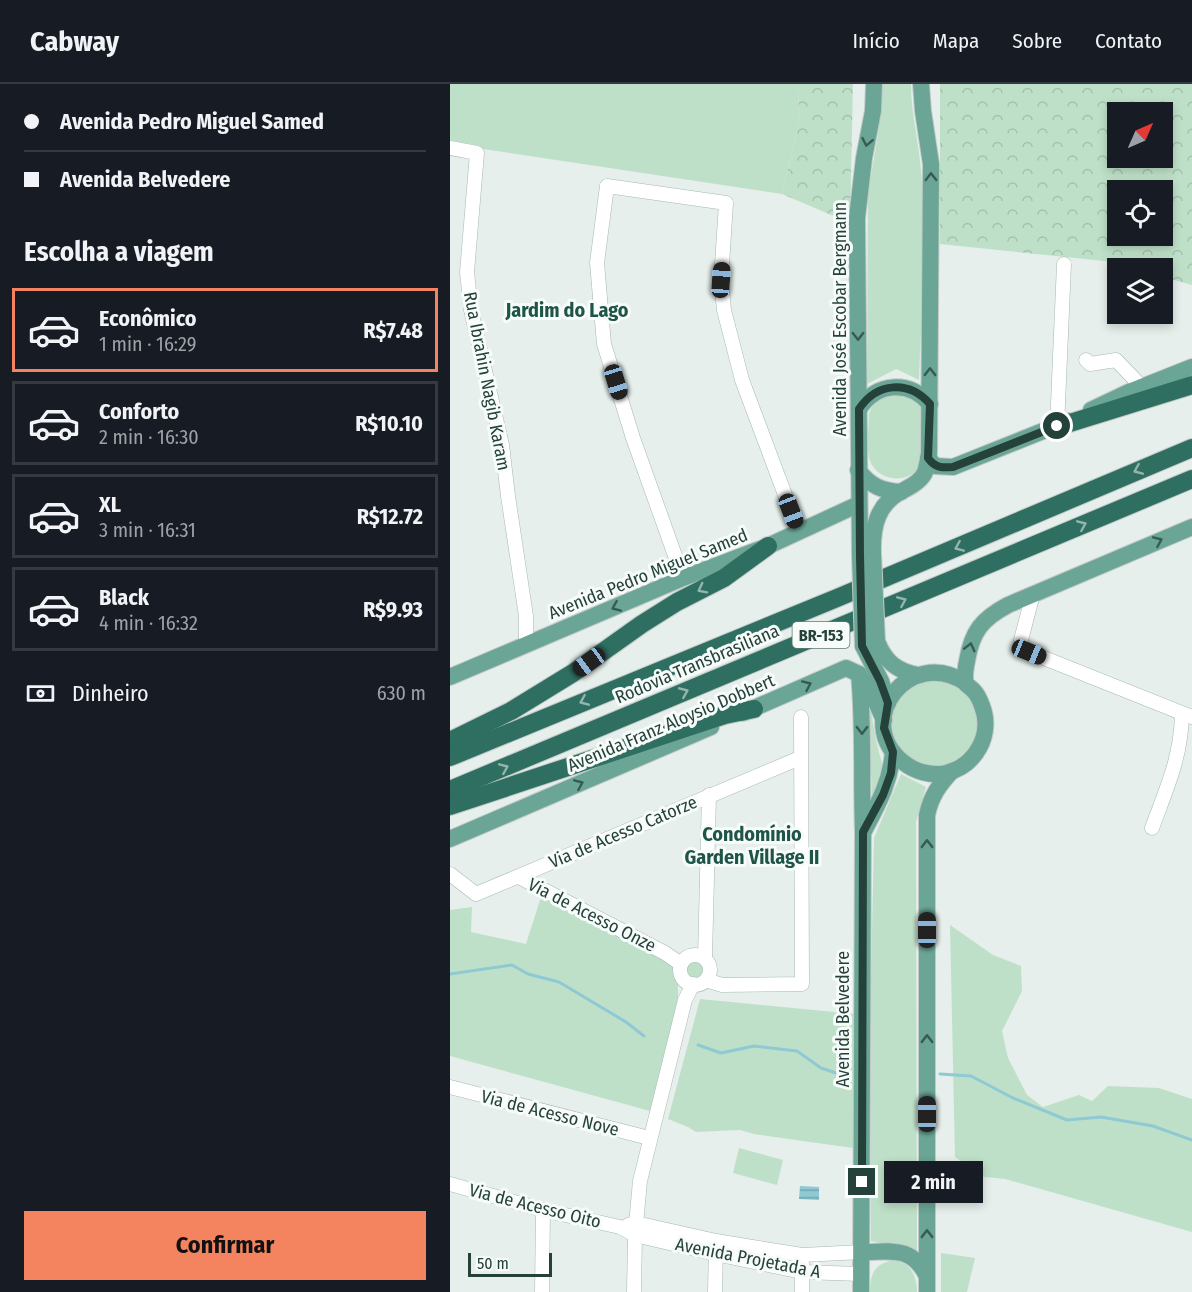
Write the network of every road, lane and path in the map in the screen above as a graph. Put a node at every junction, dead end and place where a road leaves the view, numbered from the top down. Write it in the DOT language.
graph roads {
  1 [pos="874,84"];
  2 [pos="921,84"];
  3 [pos="450,148"];
  4 [pos="1064,264"];
  5 [pos="1086,360"];
  6 [pos="1192,366"];
  7 [pos="1192,385"];
  8 [pos="1136,389"];
  9 [pos="930,404"];
  10 [pos="859,409"];
  11 [pos="1057,426"];
  12 [pos="1192,448"];
  13 [pos="928,458"];
  14 [pos="858,471"];
  15 [pos="1192,479"];
  16 [pos="901,492"];
  17 [pos="859,504"];
  18 [pos="1192,527"];
  19 [pos="799,532"];
  20 [pos="768,546"];
  21 [pos="866,555"];
  22 [pos="683,578"];
  23 [pos="1033,594"];
  24 [pos="870,643"];
  25 [pos="526,645"];
  26 [pos="859,674"];
  27 [pos="918,675"];
  28 [pos="450,677"];
  29 [pos="966,684"];
  30 [pos="754,709"];
  31 [pos="886,712"];
  32 [pos="1187,716"];
  33 [pos="801,717"];
  34 [pos="450,741"];
  35 [pos="893,752"];
  36 [pos="450,757"];
  37 [pos="800,758"];
  38 [pos="952,771"];
  39 [pos="450,790"];
  40 [pos="709,795"];
  41 [pos="450,806"];
  42 [pos="1152,828"];
  43 [pos="863,832"];
  44 [pos="450,839"];
  45 [pos="450,874"];
  46 [pos="519,877"];
  47 [pos="693,958"];
  48 [pos="698,979"];
  49 [pos="450,1087"];
  50 [pos="649,1138"];
  51 [pos="450,1184"];
  52 [pos="543,1210"];
  53 [pos="636,1229"];
  54 [pos="716,1247"];
  55 [pos="862,1252"];
  56 [pos="837,1253"];
  57 [pos="802,1255"];
  58 [pos="802,1272"];
  59 [pos="837,1273"];
  60 [pos="861,1274"];
  61 [pos="927,1284"];
  62 [pos="542,1292"];
  63 [pos="634,1292"];
  64 [pos="716,1292"];
  65 [pos="802,1292"];
  66 [pos="861,1292"];
  1 -- 10 [label="main road, Avenida José Escobar Bergmann, one-way"];
  9 -- 2 [label="main road, one-way"];
  3 -- 25 [label="street, Rua Ibrahin Nagib Karam"];
  4 -- 11 [label="street"];
  5 -- 8 [label="street"];
  6 -- 8 [label="main road"];
  7 -- 11 [label="highway"];
  8 -- 11 [label="main road"];
  9 -- 10 [label="main road"];
  9 -- 13 [label="main road"];
  10 -- 14 [label="main road, Avenida José Escobar Bergmann"];
  11 -- 13 [label="main road"];
  12 -- 36 [label="highway, Rodovia Transbrasiliana / BR-153, one-way"];
  13 -- 16 [label="main road"];
  14 -- 16 [label="main road"];
  14 -- 17 [label="main road, Avenida José Escobar Bergmann"];
  39 -- 15 [label="highway, Rodovia Transbrasiliana / BR-153, one-way"];
  16 -- 21 [label="main road"];
  17 -- 19 [label="main road, Avenida Pedro Miguel Samed"];
  17 -- 21 [label="main road, Avenida José Escobar Bergmann"];
  23 -- 18 [label="main road, one-way"];
  19 -- 20 [label="main road, Avenida Pedro Miguel Samed"];
  19 -- 22 [label="street"];
  20 -- 22 [label="main road, Avenida Pedro Miguel Samed"];
  20 -- 34 [label="highway, one-way"];
  21 -- 24 [label="main road, bridge"];
  22 -- 25 [label="main road, Avenida Pedro Miguel Samed, one-way"];
  29 -- 23 [label="main road, one-way"];
  23 -- 32 [label="street"];
  24 -- 27 [label="main road"];
  24 -- 31 [label="main road"];
  25 -- 28 [label="main road, Avenida Pedro Miguel Samed"];
  30 -- 26 [label="main road, Avenida Franz Aloysio Dobbert, one-way"];
  26 -- 31 [label="main road"];
  26 -- 43 [label="main road, one-way"];
  27 -- 29 [label="main road"];
  27 -- 31 [label="main road"];
  29 -- 38 [label="main road"];
  30 -- 41 [label="highway"];
  44 -- 30 [label="main road, Avenida Franz Aloysio Dobbert, one-way"];
  31 -- 35 [label="main road"];
  32 -- 42 [label="street"];
  33 -- 37 [label="street"];
  35 -- 38 [label="main road"];
  35 -- 43 [label="main road, Avenida Belvedere"];
  37 -- 40 [label="street, Via de Acesso Catorze"];
  37 -- 48 [label="street"];
  61 -- 38 [label="main road, one-way"];
  40 -- 46 [label="street, Via de Acesso Catorze"];
  40 -- 47 [label="street"];
  43 -- 55 [label="main road, Avenida Belvedere"];
  45 -- 46 [label="street, Via de Acesso Catorze"];
  46 -- 47 [label="street, Via de Acesso Onze"];
  47 -- 48 [label="street"];
  47 -- 48 [label="street"];
  48 -- 50 [label="street"];
  49 -- 50 [label="street, Via de Acesso Nove"];
  50 -- 53 [label="street"];
  51 -- 52 [label="street, Via de Acesso Oito"];
  52 -- 53 [label="street, Via de Acesso Oito"];
  52 -- 62 [label="street"];
  53 -- 54 [label="street, Avenida Projetada A"];
  53 -- 63 [label="street"];
  54 -- 57 [label="street, Avenida Projetada A"];
  54 -- 58 [label="street, Avenida Projetada A"];
  54 -- 64 [label="street"];
  55 -- 56 [label="street, Avenida Projetada A"];
  55 -- 60 [label="main road, Avenida Belvedere"];
  55 -- 61 [label="main road"];
  56 -- 57 [label="street, Avenida Projetada A"];
  56 -- 59 [label="street"];
  57 -- 58 [label="street"];
  58 -- 59 [label="street, Avenida Projetada A"];
  58 -- 65 [label="street"];
  59 -- 60 [label="street, Avenida Projetada A"];
  60 -- 66 [label="main road, Avenida Belvedere"];
}
